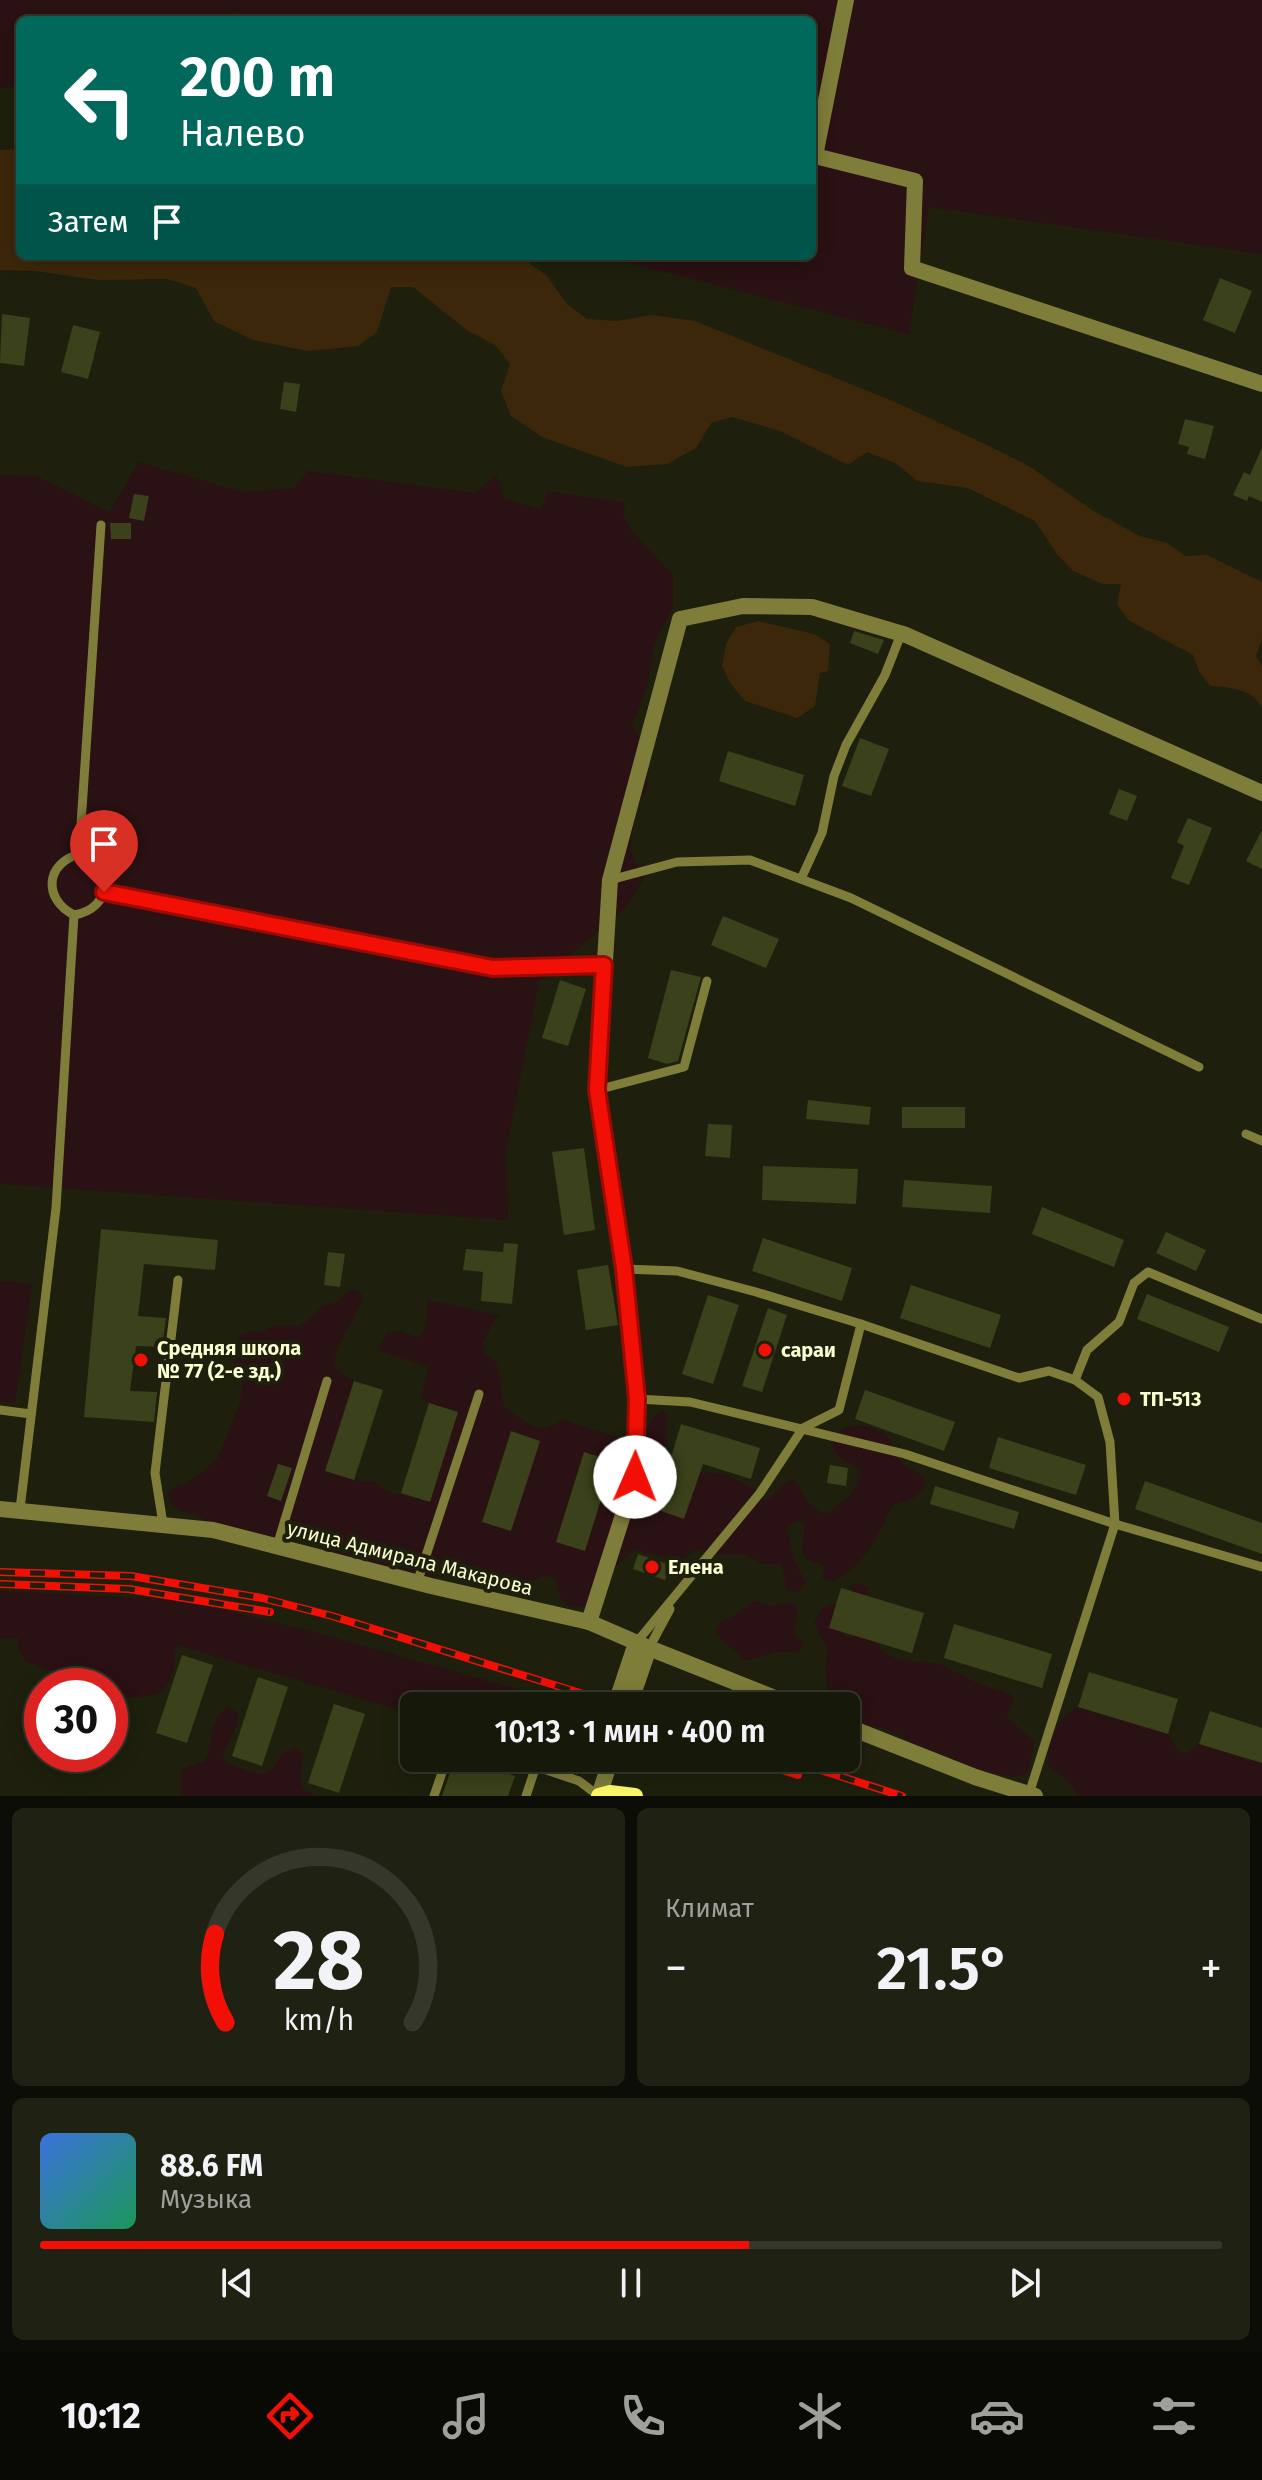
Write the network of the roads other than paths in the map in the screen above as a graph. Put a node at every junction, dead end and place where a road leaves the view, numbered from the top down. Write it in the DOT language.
graph roads {
  1 [pos="846,0"];
  2 [pos="816,132"];
  3 [pos="816,156"];
  4 [pos="1262,384"];
  5 [pos="101,525"];
  6 [pos="901,634"];
  7 [pos="1262,793"];
  8 [pos="79,854"];
  9 [pos="801,879"];
  10 [pos="610,880"];
  11 [pos="104,892"];
  12 [pos="74,915"];
  13 [pos="604,965"];
  14 [pos="707,981"];
  15 [pos="1199,1067"];
  16 [pos="597,1090"];
  17 [pos="1246,1134"];
  18 [pos="1262,1141"];
  19 [pos="624,1269"];
  20 [pos="178,1280"];
  21 [pos="1262,1319"];
  22 [pos="861,1324"];
  23 [pos="1075,1380"];
  24 [pos="327,1381"];
  25 [pos="479,1394"];
  26 [pos="637,1399"];
  27 [pos="0,1410"];
  28 [pos="31,1414"];
  29 [pos="803,1428"];
  30 [pos="0,1509"];
  31 [pos="20,1509"];
  32 [pos="163,1524"];
  33 [pos="1115,1524"];
  34 [pos="277,1546"];
  35 [pos="1262,1567"];
  36 [pos="417,1583"];
  37 [pos="589,1622"];
  38 [pos="642,1646"];
  39 [pos="621,1692"];
  40 [pos="632,1692"];
  41 [pos="759,1692"];
  42 [pos="860,1732"];
  43 [pos="442,1772"];
  44 [pos="534,1772"];
  45 [pos="553,1772"];
  46 [pos="598,1772"];
  47 [pos="607,1772"];
  48 [pos="1032,1795"];
  49 [pos="434,1796"];
  50 [pos="526,1796"];
  51 [pos="599,1796"];
  52 [pos="635,1796"];
  1 -- 2 [label="street"];
  3 -- 4 [label="street"];
  5 -- 8 [label="lane"];
  6 -- 7 [label="street"];
  6 -- 9 [label="lane"];
  6 -- 10 [label="street"];
  8 -- 11 [label="lane"];
  8 -- 12 [label="lane"];
  9 -- 10 [label="lane"];
  9 -- 15 [label="lane"];
  10 -- 13 [label="street"];
  11 -- 12 [label="lane"];
  11 -- 13 [label="lane"];
  12 -- 28 [label="lane"];
  13 -- 16 [label="street"];
  14 -- 16 [label="lane"];
  16 -- 19 [label="street"];
  17 -- 18 [label="lane"];
  19 -- 22 [label="lane"];
  19 -- 26 [label="street"];
  20 -- 32 [label="lane"];
  21 -- 23 [label="lane"];
  22 -- 23 [label="lane"];
  22 -- 29 [label="lane"];
  23 -- 33 [label="lane"];
  24 -- 34 [label="lane"];
  25 -- 36 [label="lane"];
  26 -- 29 [label="lane"];
  26 -- 37 [label="street"];
  27 -- 28 [label="lane"];
  28 -- 31 [label="lane"];
  29 -- 33 [label="lane"];
  29 -- 38 [label="lane"];
  30 -- 31 [label="street, улица Адмирала Макарова"];
  31 -- 32 [label="street, улица Адмирала Макарова"];
  32 -- 34 [label="street, улица Адмирала Макарова"];
  33 -- 35 [label="lane"];
  33 -- 48 [label="lane"];
  34 -- 36 [label="street, улица Адмирала Макарова"];
  36 -- 37 [label="street, улица Адмирала Макарова"];
  37 -- 38 [label="street, улица Адмирала Макарова"];
  38 -- 39 [label="street"];
  38 -- 40 [label="street"];
  38 -- 41 [label="street, улица Адмирала Макарова"];
  42 -- 48 [label="street"];
  43 -- 49 [label="lane"];
  44 -- 50 [label="lane"];
  45 -- 51 [label="lane"];
  46 -- 51 [label="street"];
  47 -- 51 [label="street"];
  51 -- 52 [label="main road"];
}
